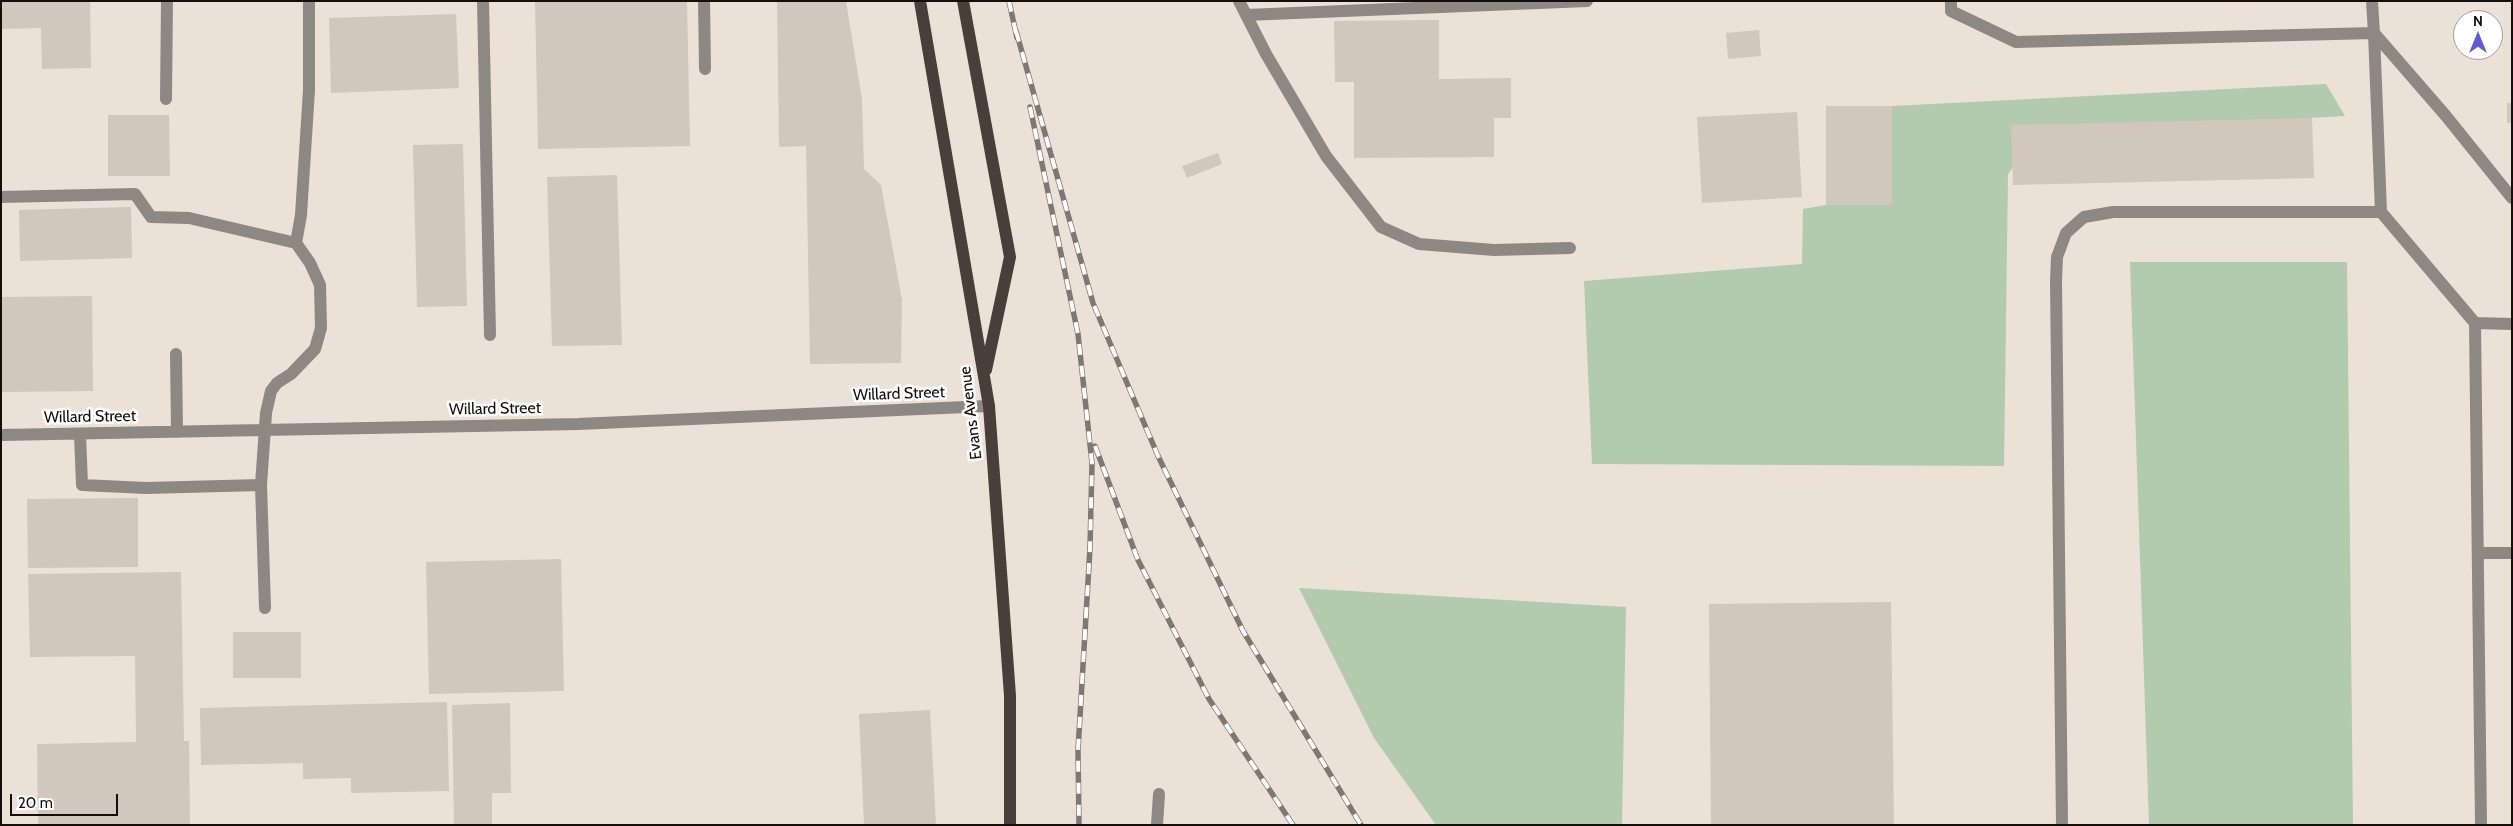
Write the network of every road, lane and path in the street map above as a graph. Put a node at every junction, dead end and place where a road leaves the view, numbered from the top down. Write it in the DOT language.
graph roads {
  1 [pos="167,1"];
  2 [pos="309,1"];
  3 [pos="483,1"];
  4 [pos="704,1"];
  5 [pos="920,1"];
  6 [pos="964,1"];
  7 [pos="1239,1"];
  8 [pos="1586,1"];
  9 [pos="1950,1"];
  10 [pos="2372,1"];
  11 [pos="1246,15"];
  12 [pos="2374,33"];
  13 [pos="705,69"];
  14 [pos="166,99"];
  15 [pos="1,196"];
  16 [pos="2512,198"];
  17 [pos="2381,212"];
  18 [pos="296,243"];
  19 [pos="1570,248"];
  20 [pos="2475,323"];
  21 [pos="2512,324"];
  22 [pos="490,335"];
  23 [pos="176,354"];
  24 [pos="984,378"];
  25 [pos="989,406"];
  26 [pos="264,431"];
  27 [pos="177,432"];
  28 [pos="80,434"];
  29 [pos="1,435"];
  30 [pos="261,485"];
  31 [pos="2478,553"];
  32 [pos="2512,553"];
  33 [pos="265,608"];
  34 [pos="1159,794"];
  35 [pos="1010,825"];
  36 [pos="1157,825"];
  37 [pos="2062,825"];
  38 [pos="2481,825"];
  1 -- 14 [label="street"];
  2 -- 18 [label="street"];
  3 -- 22 [label="street"];
  4 -- 13 [label="street"];
  5 -- 24 [label="main road, Evans Avenue"];
  6 -- 24 [label="main road"];
  7 -- 11 [label="street"];
  8 -- 11 [label="street"];
  9 -- 12 [label="street"];
  10 -- 12 [label="street"];
  11 -- 19 [label="street"];
  12 -- 16 [label="street"];
  12 -- 17 [label="street"];
  15 -- 18 [label="street"];
  17 -- 20 [label="street"];
  17 -- 37 [label="street"];
  18 -- 26 [label="street"];
  20 -- 21 [label="street"];
  20 -- 31 [label="street"];
  23 -- 27 [label="street"];
  24 -- 25 [label="main road, Evans Avenue"];
  25 -- 26 [label="street, Willard Street"];
  25 -- 35 [label="main road, Evans Avenue"];
  26 -- 27 [label="street, Willard Street"];
  26 -- 30 [label="street"];
  27 -- 28 [label="street, Willard Street"];
  28 -- 29 [label="street, Willard Street"];
  28 -- 30 [label="street"];
  30 -- 33 [label="street"];
  31 -- 32 [label="street"];
  31 -- 38 [label="street"];
  34 -- 36 [label="street"];
}
